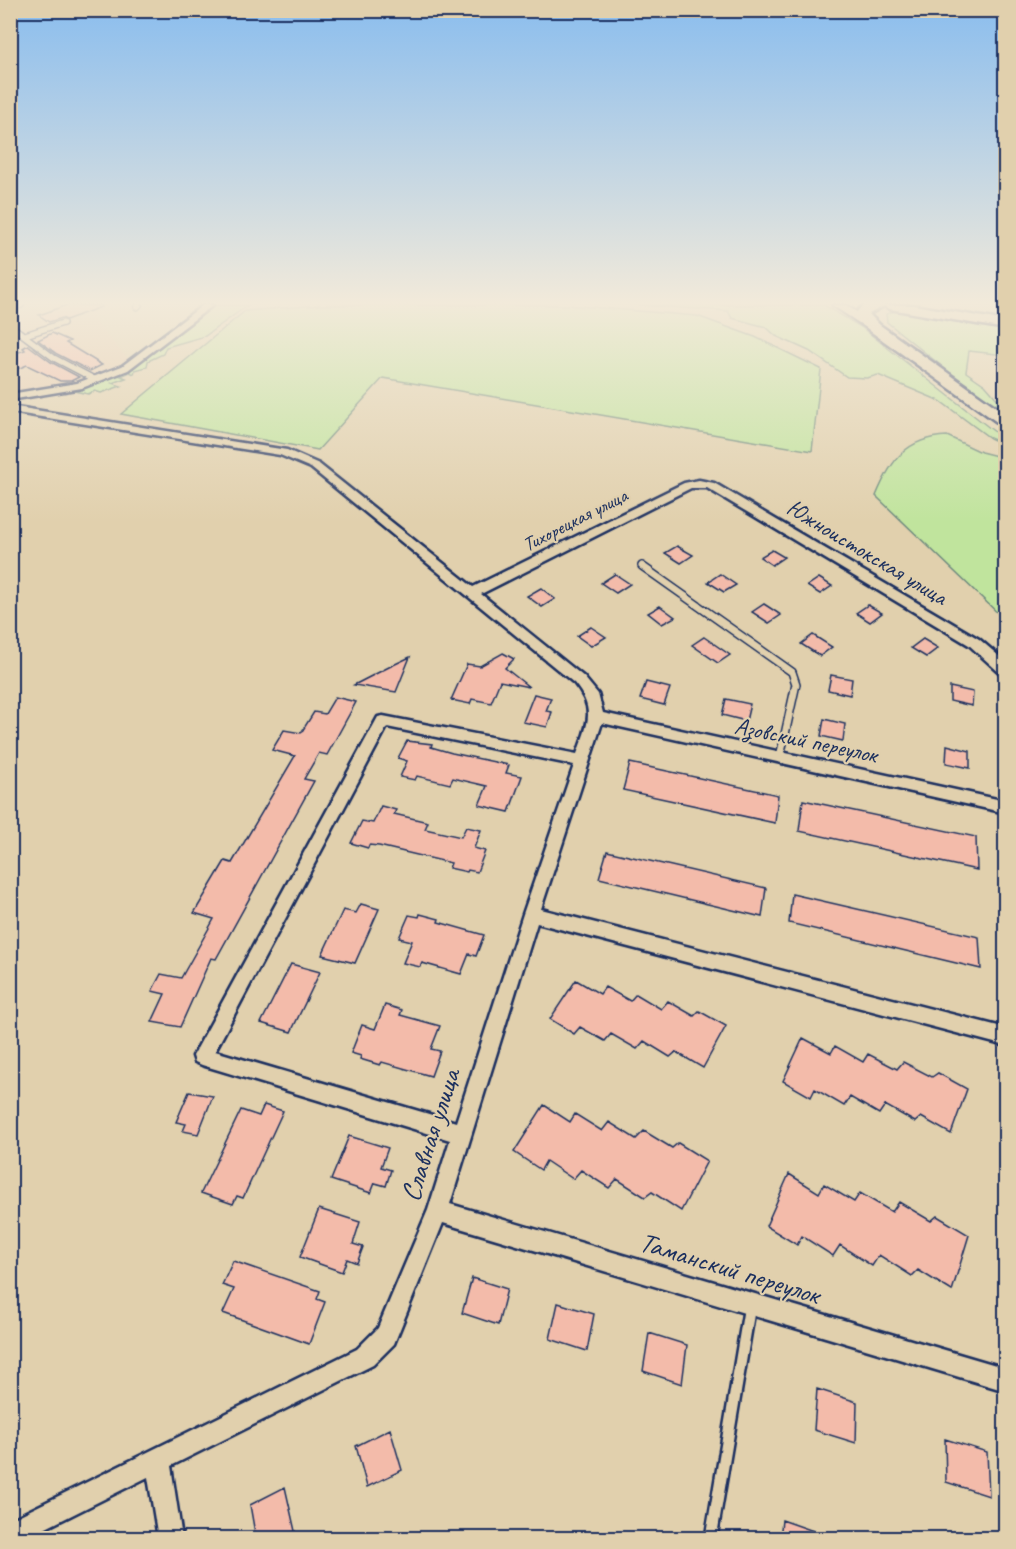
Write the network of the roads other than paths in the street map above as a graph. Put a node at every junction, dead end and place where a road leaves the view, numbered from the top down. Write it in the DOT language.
graph roads {
  1 [pos="91,377"];
  2 [pos="103,377"];
  3 [pos="943,377"];
  4 [pos="96,380"];
  5 [pos="10,397"];
  6 [pos="10,409"];
  7 [pos="1005,422"];
  8 [pos="699,483"];
  9 [pos="642,566"];
  10 [pos="470,594"];
  11 [pos="1005,671"];
  12 [pos="597,717"];
  13 [pos="780,757"];
  14 [pos="583,760"];
  15 [pos="1005,807"];
  16 [pos="531,914"];
  17 [pos="1005,1037"];
  18 [pos="462,1134"];
  19 [pos="438,1211"];
  20 [pos="750,1303"];
  21 [pos="1005,1380"];
  22 [pos="158,1460"];
  23 [pos="10,1533"];
  24 [pos="170,1539"];
  25 [pos="711,1539"];
  1 -- 4 [label="lane"];
  2 -- 4 [label="street"];
  3 -- 7 [label="main road"];
  4 -- 5 [label="street"];
  6 -- 10 [label="street"];
  8 -- 10 [label="street, Тихорецкая улица"];
  8 -- 11 [label="street, Южноистокская улица"];
  9 -- 13 [label="lane"];
  10 -- 12 [label="street"];
  12 -- 13 [label="street, Азовский переулок"];
  12 -- 14 [label="street, Славная улица"];
  13 -- 15 [label="street, Азовский переулок"];
  14 -- 16 [label="street, Славная улица"];
  14 -- 18 [label="street"];
  16 -- 17 [label="street"];
  16 -- 18 [label="street, Славная улица"];
  18 -- 19 [label="street, Славная улица"];
  19 -- 20 [label="street, Таманский переулок"];
  19 -- 22 [label="street, Славная улица"];
  20 -- 21 [label="street, Таманский переулок"];
  20 -- 25 [label="lane"];
  22 -- 23 [label="street, Славная улица"];
  22 -- 24 [label="street"];
}
